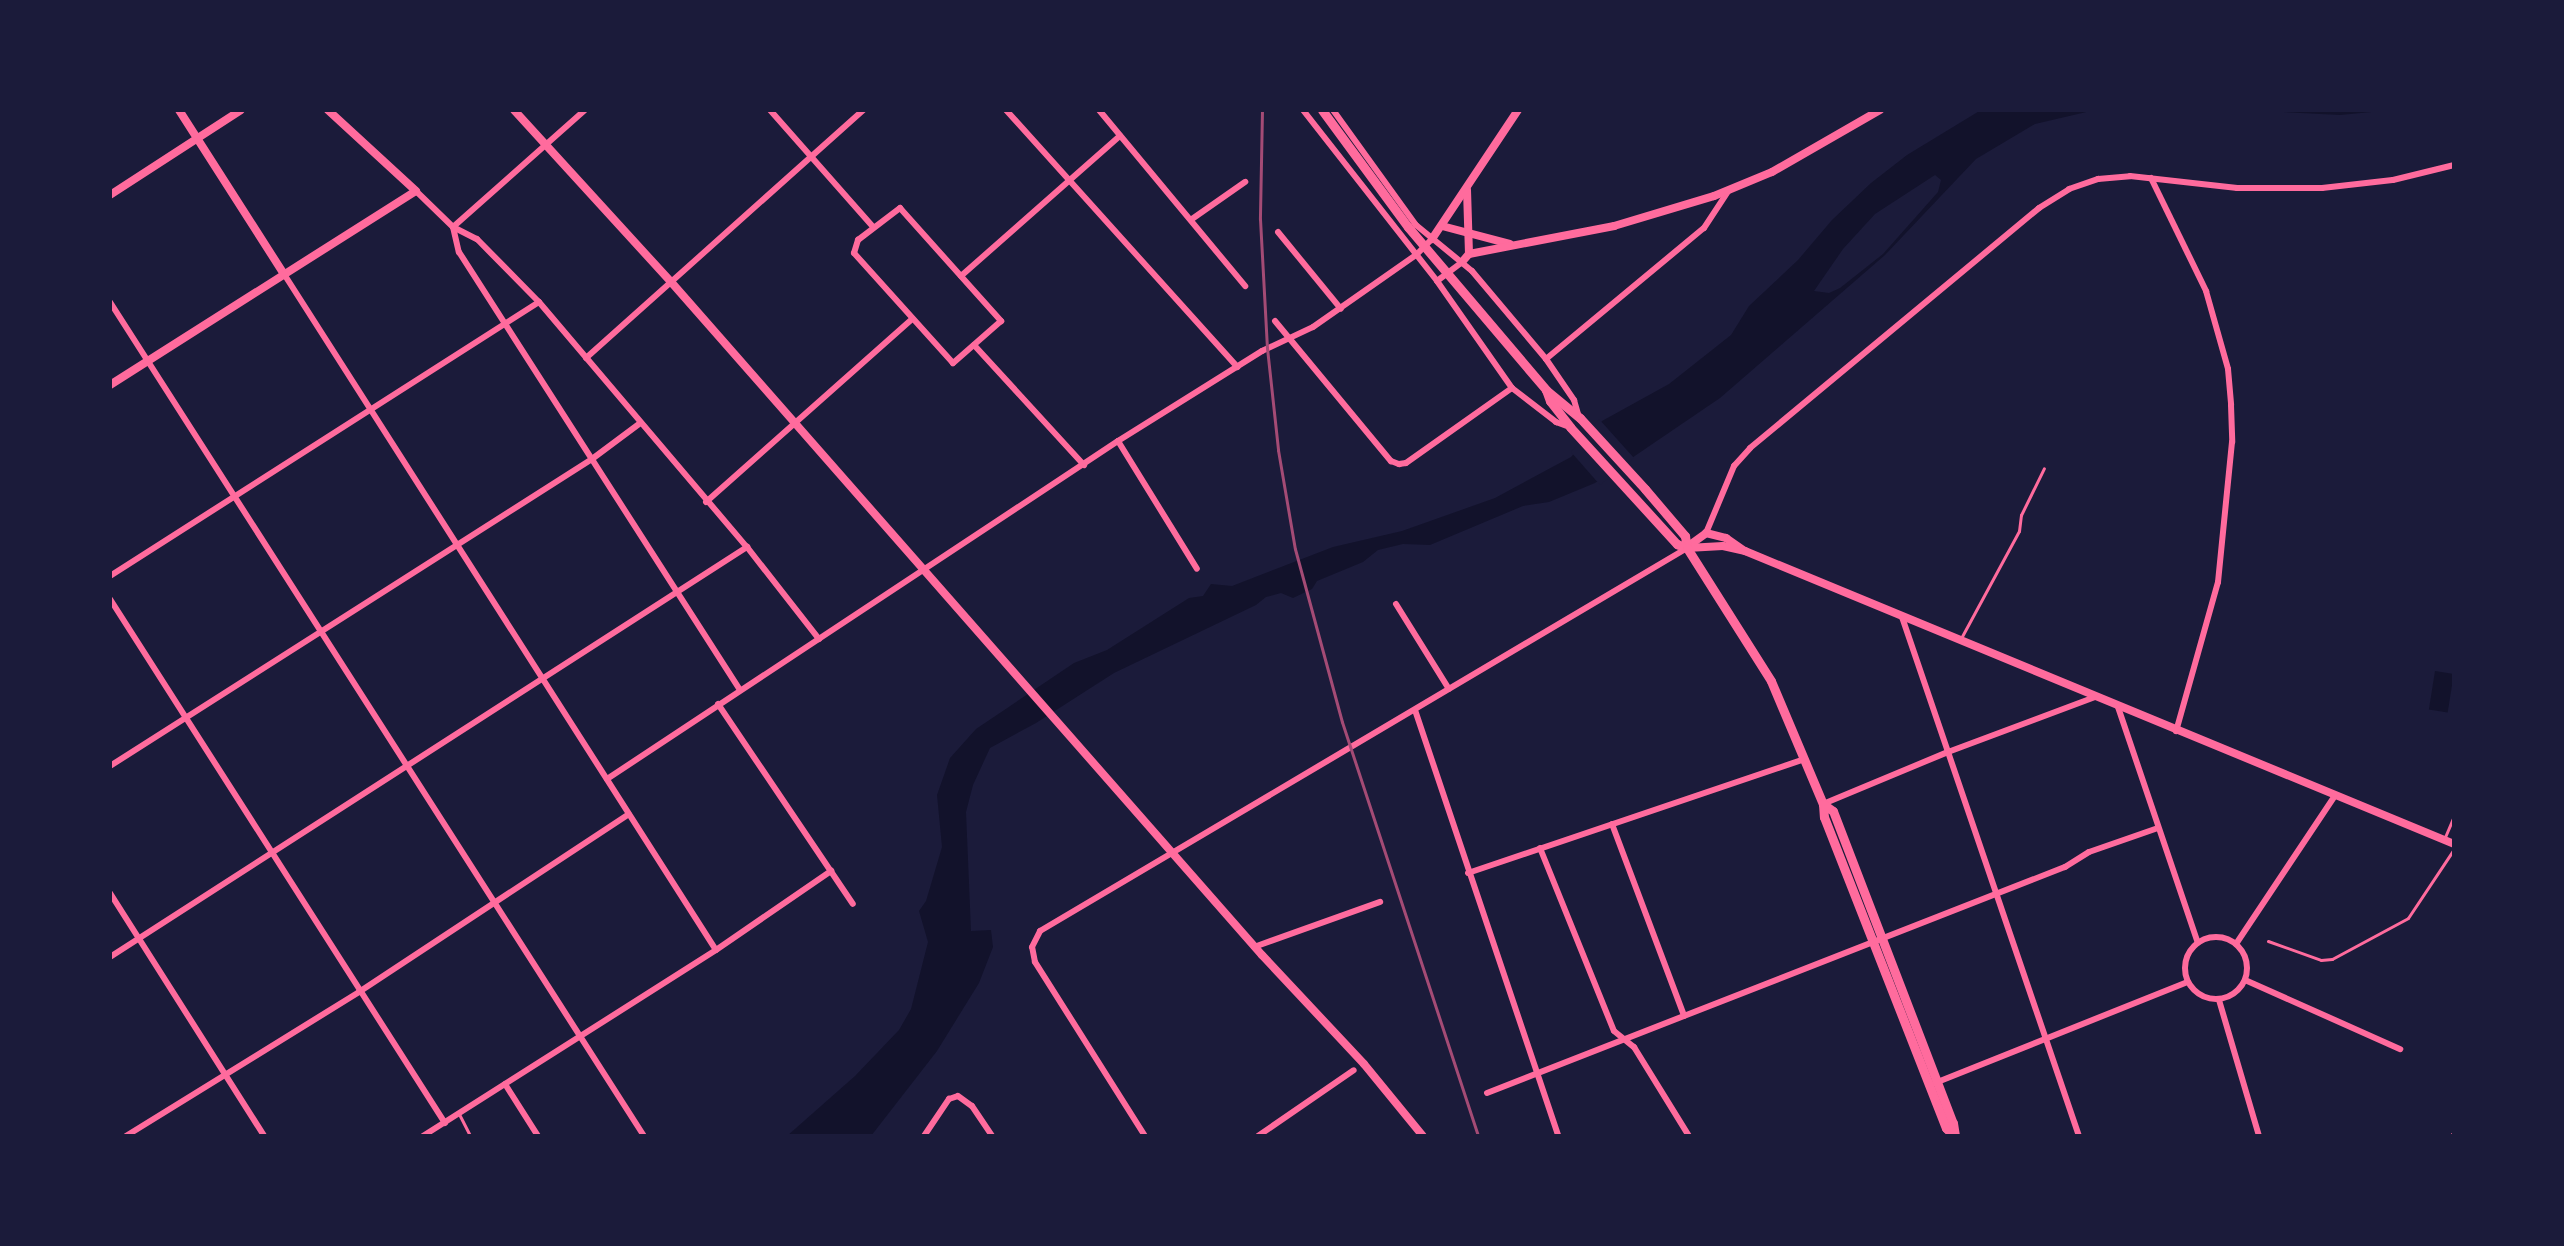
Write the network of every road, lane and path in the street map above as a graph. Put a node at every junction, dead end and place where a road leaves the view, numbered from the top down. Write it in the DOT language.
graph roads {
  1 [pos="179,110"];
  2 [pos="241,110"];
  3 [pos="328,110"];
  4 [pos="514,110"];
  5 [pos="585,110"];
  6 [pos="770,110"];
  7 [pos="863,110"];
  8 [pos="1006,110"];
  9 [pos="1099,110"];
  10 [pos="1303,110"];
  11 [pos="1322,110"];
  12 [pos="1333,110"];
  13 [pos="1518,110"];
  14 [pos="1880,110"];
  15 [pos="1120,136"];
  16 [pos="197,140"];
  17 [pos="544,145"];
  18 [pos="810,157"];
  19 [pos="2454,165"];
  20 [pos="2151,178"];
  21 [pos="1068,182"];
  22 [pos="1245,182"];
  23 [pos="1467,189"];
  24 [pos="1729,190"];
  25 [pos="416,191"];
  26 [pos="110,195"];
  27 [pos="1192,219"];
  28 [pos="1442,226"];
  29 [pos="453,227"];
  30 [pos="873,227"];
  31 [pos="1278,232"];
  32 [pos="1468,233"];
  33 [pos="1432,239"];
  34 [pos="1515,245"];
  35 [pos="1416,255"];
  36 [pos="1466,258"];
  37 [pos="284,274"];
  38 [pos="961,276"];
  39 [pos="1437,281"];
  40 [pos="672,283"];
  41 [pos="1245,286"];
  42 [pos="110,302"];
  43 [pos="539,302"];
  44 [pos="1341,309"];
  45 [pos="912,319"];
  46 [pos="1275,321"];
  47 [pos="505,324"];
  48 [pos="1291,340"];
  49 [pos="974,345"];
  50 [pos="586,358"];
  51 [pos="1546,359"];
  52 [pos="148,361"];
  53 [pos="1237,367"];
  54 [pos="110,385"];
  55 [pos="1512,388"];
  56 [pos="1546,390"];
  57 [pos="369,409"];
  58 [pos="1580,418"];
  59 [pos="795,423"];
  60 [pos="639,424"];
  61 [pos="1570,427"];
  62 [pos="1118,441"];
  63 [pos="592,459"];
  64 [pos="1084,465"];
  65 [pos="2044,468"];
  66 [pos="235,497"];
  67 [pos="706,502"];
  68 [pos="1706,533"];
  69 [pos="455,545"];
  70 [pos="747,547"];
  71 [pos="1687,548"];
  72 [pos="1745,551"];
  73 [pos="925,569"];
  74 [pos="1197,569"];
  75 [pos="110,576"];
  76 [pos="677,592"];
  77 [pos="110,599"];
  78 [pos="1396,604"];
  79 [pos="1902,617"];
  80 [pos="319,630"];
  81 [pos="819,639"];
  82 [pos="1959,641"];
  83 [pos="543,680"];
  84 [pos="1449,689"];
  85 [pos="740,690"];
  86 [pos="2095,697"];
  87 [pos="718,704"];
  88 [pos="2118,707"];
  89 [pos="1415,710"];
  90 [pos="185,717"];
  91 [pos="2176,731"];
  92 [pos="1948,752"];
  93 [pos="1805,759"];
  94 [pos="110,766"];
  95 [pos="407,766"];
  96 [pos="607,779"];
  97 [pos="2334,797"];
  98 [pos="1823,804"];
  99 [pos="629,814"];
  100 [pos="2454,816"];
  101 [pos="1612,824"];
  102 [pos="2158,828"];
  103 [pos="2444,840"];
  104 [pos="2454,847"];
  105 [pos="1540,848"];
  106 [pos="1173,853"];
  107 [pos="272,854"];
  108 [pos="831,871"];
  109 [pos="1468,873"];
  110 [pos="110,893"];
  111 [pos="1997,894"];
  112 [pos="496,902"];
  113 [pos="1380,902"];
  114 [pos="853,904"];
  115 [pos="139,939"];
  116 [pos="1878,939"];
  117 [pos="2268,941"];
  118 [pos="2198,943"];
  119 [pos="2236,944"];
  120 [pos="1254,947"];
  121 [pos="716,950"];
  122 [pos="110,957"];
  123 [pos="2245,980"];
  124 [pos="2188,982"];
  125 [pos="359,992"];
  126 [pos="2219,1000"];
  127 [pos="1684,1016"];
  128 [pos="581,1035"];
  129 [pos="2046,1038"];
  130 [pos="1625,1039"];
  131 [pos="2400,1049"];
  132 [pos="1354,1070"];
  133 [pos="226,1075"];
  134 [pos="1535,1075"];
  135 [pos="1933,1083"];
  136 [pos="505,1084"];
  137 [pos="1487,1093"];
  138 [pos="459,1114"];
  139 [pos="445,1123"];
  140 [pos="126,1136"];
  141 [pos="264,1136"];
  142 [pos="423,1136"];
  143 [pos="470,1136"];
  144 [pos="538,1136"];
  145 [pos="644,1136"];
  146 [pos="924,1136"];
  147 [pos="992,1136"];
  148 [pos="1145,1136"];
  149 [pos="1258,1136"];
  150 [pos="1423,1136"];
  151 [pos="1558,1136"];
  152 [pos="1689,1136"];
  153 [pos="1954,1136"];
  154 [pos="2079,1136"];
  155 [pos="2259,1136"];
  1 -- 16 [label="street"];
  2 -- 16 [label="street"];
  3 -- 25 [label="street"];
  4 -- 17 [label="street"];
  5 -- 17 [label="street"];
  6 -- 18 [label="street"];
  7 -- 18 [label="street"];
  8 -- 21 [label="street"];
  9 -- 15 [label="street"];
  10 -- 35 [label="street"];
  11 -- 56 [label="main road"];
  12 -- 33 [label="street"];
  13 -- 23 [label="street"];
  14 -- 24 [label="street"];
  15 -- 21 [label="street"];
  15 -- 27 [label="street"];
  16 -- 26 [label="street"];
  16 -- 37 [label="street"];
  17 -- 29 [label="street"];
  17 -- 40 [label="street"];
  18 -- 30 [label="street"];
  18 -- 40 [label="street"];
  19 -- 20 [label="street"];
  20 -- 68 [label="street"];
  20 -- 91 [label="street"];
  21 -- 38 [label="street"];
  21 -- 53 [label="street"];
  22 -- 27 [label="street"];
  23 -- 28 [label="street"];
  23 -- 32 [label="street"];
  24 -- 34 [label="street"];
  24 -- 51 [label="street"];
  25 -- 29 [label="street"];
  25 -- 37 [label="street"];
  27 -- 41 [label="street"];
  28 -- 32 [label="street"];
  28 -- 33 [label="street"];
  29 -- 43 [label="street"];
  29 -- 47 [label="street"];
  30 -- 38 [label="street"];
  30 -- 45 [label="street"];
  31 -- 44 [label="street"];
  32 -- 34 [label="street"];
  32 -- 36 [label="street"];
  33 -- 35 [label="street"];
  33 -- 36 [label="street"];
  34 -- 36 [label="street"];
  35 -- 39 [label="street"];
  35 -- 44 [label="street"];
  36 -- 39 [label="street"];
  36 -- 51 [label="street"];
  37 -- 52 [label="street"];
  37 -- 57 [label="street"];
  38 -- 49 [label="street"];
  39 -- 55 [label="street"];
  40 -- 50 [label="street"];
  40 -- 59 [label="street"];
  42 -- 52 [label="street"];
  43 -- 47 [label="street"];
  43 -- 50 [label="street"];
  44 -- 48 [label="street"];
  45 -- 49 [label="street"];
  45 -- 59 [label="street"];
  46 -- 48 [label="street"];
  47 -- 57 [label="street"];
  47 -- 63 [label="street"];
  48 -- 53 [label="street"];
  48 -- 55 [label="street"];
  49 -- 64 [label="street"];
  50 -- 60 [label="street"];
  51 -- 58 [label="street"];
  52 -- 54 [label="street"];
  52 -- 66 [label="street"];
  53 -- 62 [label="street"];
  55 -- 61 [label="street"];
  56 -- 58 [label="main road"];
  56 -- 61 [label="main road"];
  57 -- 66 [label="street"];
  57 -- 69 [label="street"];
  58 -- 71 [label="main road"];
  59 -- 67 [label="street"];
  59 -- 73 [label="street"];
  60 -- 63 [label="street"];
  60 -- 67 [label="street"];
  61 -- 71 [label="main road"];
  62 -- 64 [label="street"];
  62 -- 74 [label="street"];
  63 -- 69 [label="street"];
  63 -- 76 [label="street"];
  64 -- 73 [label="street"];
  65 -- 82 [label="lane"];
  66 -- 75 [label="street"];
  66 -- 80 [label="street"];
  67 -- 70 [label="street"];
  68 -- 71 [label="street"];
  68 -- 72 [label="street"];
  69 -- 80 [label="street"];
  69 -- 83 [label="street"];
  70 -- 76 [label="street"];
  70 -- 81 [label="street"];
  71 -- 72 [label="street"];
  71 -- 84 [label="street"];
  71 -- 93 [label="main road"];
  72 -- 79 [label="street"];
  73 -- 81 [label="street"];
  73 -- 106 [label="street"];
  76 -- 83 [label="street"];
  76 -- 85 [label="street"];
  77 -- 90 [label="street"];
  78 -- 84 [label="street"];
  79 -- 82 [label="street"];
  79 -- 92 [label="street"];
  80 -- 90 [label="street"];
  80 -- 95 [label="street"];
  81 -- 85 [label="street"];
  82 -- 86 [label="street"];
  83 -- 95 [label="street"];
  83 -- 96 [label="street"];
  84 -- 89 [label="street"];
  85 -- 87 [label="street"];
  86 -- 88 [label="street"];
  86 -- 92 [label="street"];
  87 -- 96 [label="street"];
  87 -- 108 [label="street"];
  88 -- 91 [label="street"];
  88 -- 102 [label="street"];
  89 -- 106 [label="street"];
  89 -- 109 [label="street"];
  90 -- 94 [label="street"];
  90 -- 107 [label="street"];
  91 -- 97 [label="street"];
  92 -- 98 [label="street"];
  92 -- 111 [label="street"];
  93 -- 98 [label="main road"];
  93 -- 101 [label="street"];
  95 -- 107 [label="street"];
  95 -- 112 [label="street"];
  96 -- 99 [label="street"];
  97 -- 103 [label="street"];
  97 -- 119 [label="street"];
  98 -- 116 [label="main road"];
  99 -- 112 [label="street"];
  99 -- 121 [label="street"];
  100 -- 103 [label="lane"];
  101 -- 105 [label="street"];
  101 -- 127 [label="street"];
  102 -- 111 [label="street"];
  102 -- 118 [label="street"];
  103 -- 104 [label="street"];
  104 -- 117 [label="lane"];
  105 -- 109 [label="street"];
  105 -- 130 [label="street"];
  106 -- 120 [label="street"];
  106 -- 148 [label="street"];
  107 -- 115 [label="street"];
  107 -- 125 [label="street"];
  108 -- 114 [label="street"];
  108 -- 121 [label="street"];
  109 -- 134 [label="street"];
  110 -- 115 [label="street"];
  111 -- 116 [label="street"];
  111 -- 129 [label="street"];
  112 -- 125 [label="street"];
  112 -- 128 [label="street"];
  113 -- 120 [label="street"];
  115 -- 122 [label="street"];
  115 -- 133 [label="street"];
  116 -- 127 [label="street"];
  116 -- 135 [label="main road"];
  118 -- 119 [label="street"];
  118 -- 124 [label="street"];
  119 -- 123 [label="street"];
  120 -- 150 [label="street"];
  121 -- 128 [label="street"];
  123 -- 126 [label="street"];
  123 -- 131 [label="street"];
  124 -- 126 [label="street"];
  124 -- 129 [label="street"];
  125 -- 133 [label="street"];
  125 -- 139 [label="street"];
  126 -- 155 [label="street"];
  127 -- 130 [label="street"];
  128 -- 136 [label="street"];
  128 -- 145 [label="street"];
  129 -- 135 [label="street"];
  129 -- 154 [label="street"];
  130 -- 134 [label="street"];
  130 -- 152 [label="street"];
  132 -- 149 [label="street"];
  133 -- 140 [label="street"];
  133 -- 141 [label="street"];
  134 -- 137 [label="street"];
  134 -- 151 [label="street"];
  135 -- 153 [label="main road"];
  136 -- 138 [label="street"];
  136 -- 144 [label="street"];
  138 -- 139 [label="street"];
  138 -- 143 [label="lane"];
  139 -- 142 [label="street"];
  146 -- 147 [label="street"];
}
